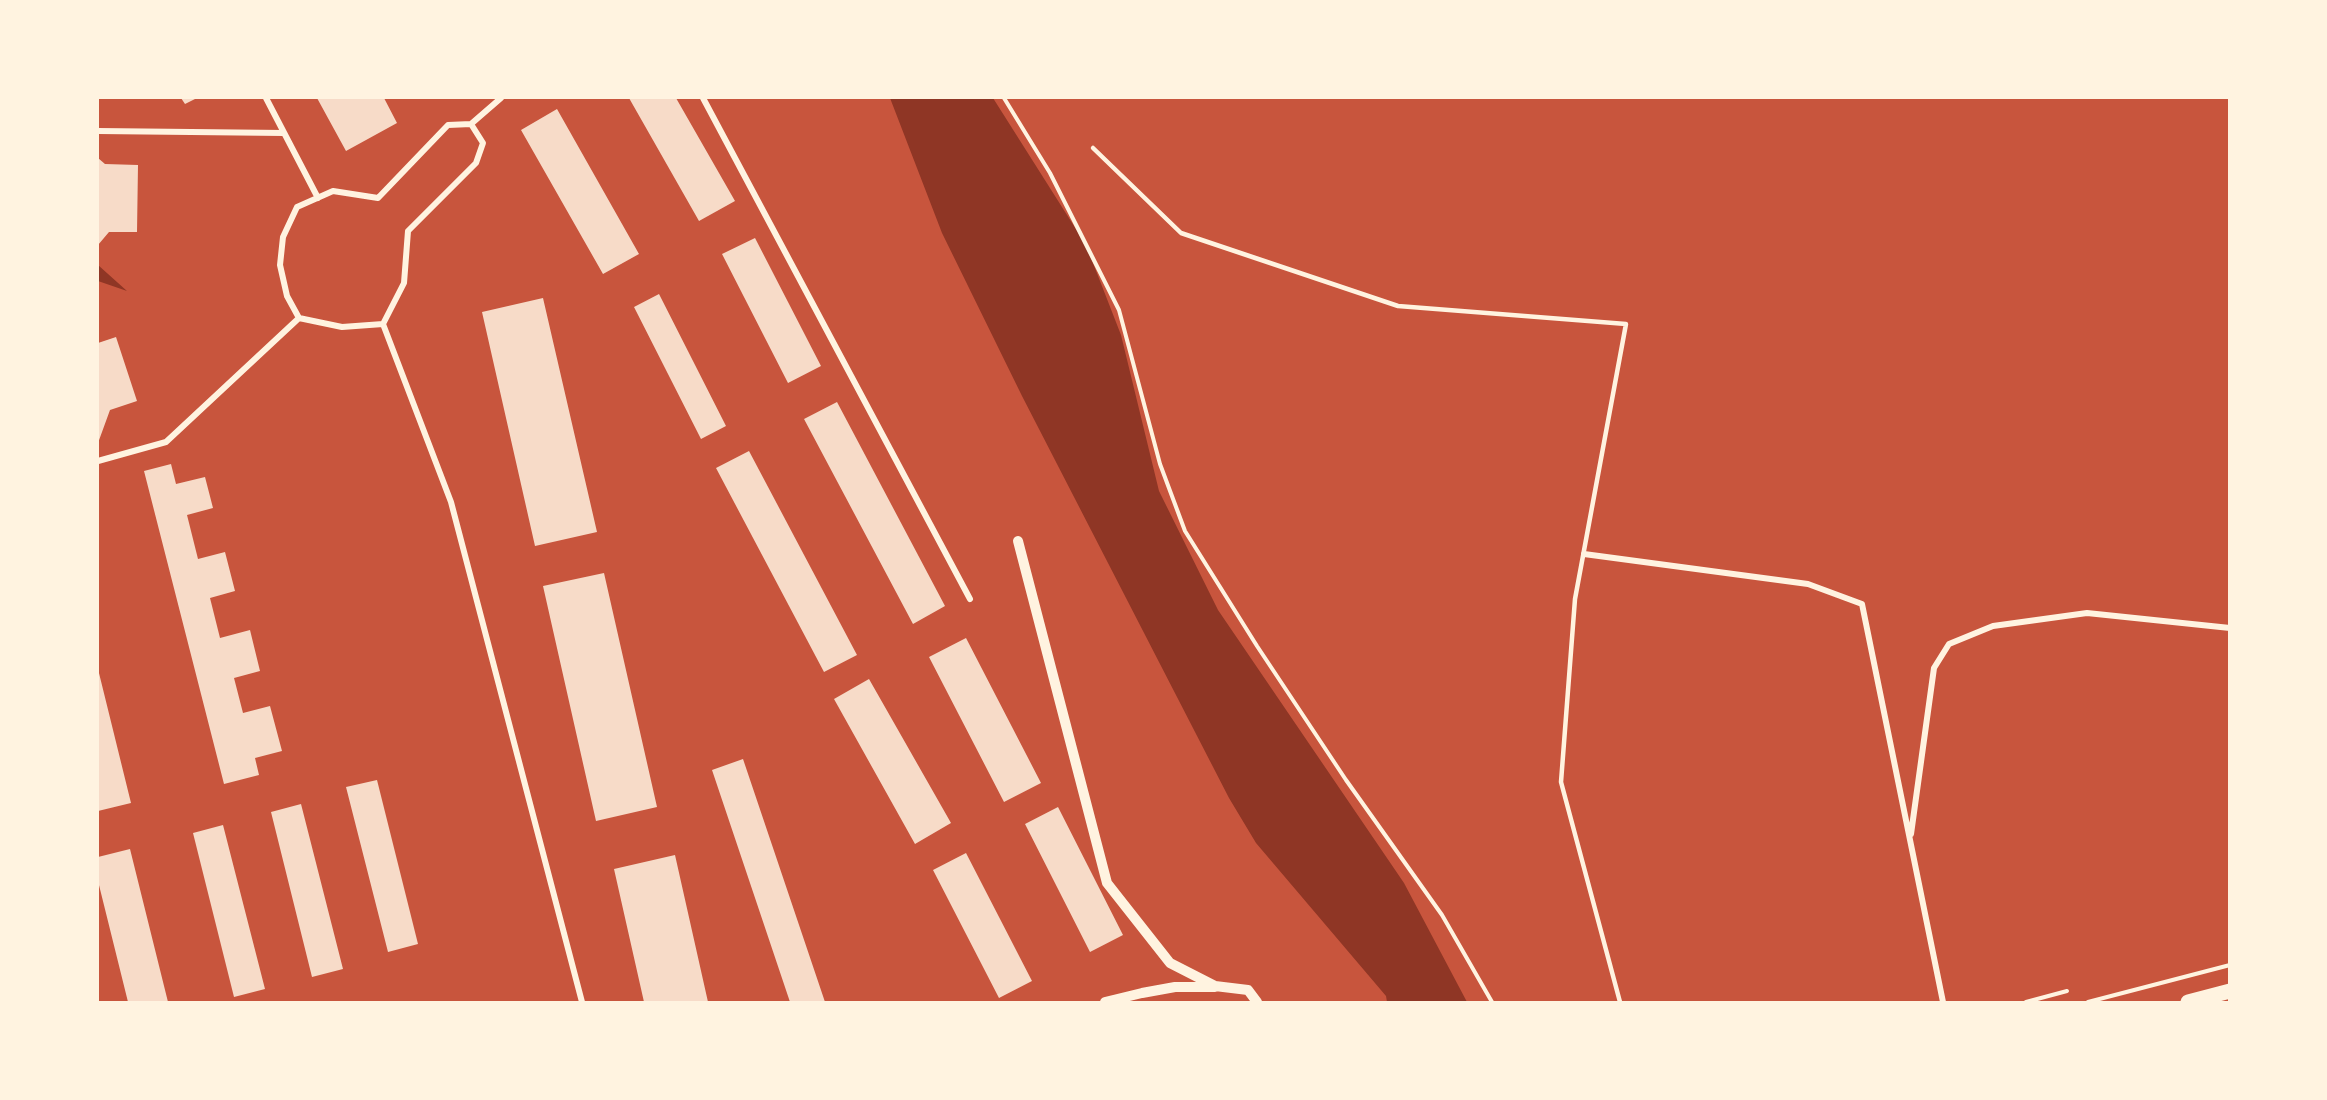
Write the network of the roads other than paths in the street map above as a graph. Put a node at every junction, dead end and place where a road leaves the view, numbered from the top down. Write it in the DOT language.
graph roads {
  1 [pos="266,98"];
  2 [pos="501,98"];
  3 [pos="703,98"];
  4 [pos="471,124"];
  5 [pos="98,131"];
  6 [pos="284,133"];
  7 [pos="1092,148"];
  8 [pos="318,198"];
  9 [pos="300,318"];
  10 [pos="382,324"];
  11 [pos="98,461"];
  12 [pos="1018,541"];
  13 [pos="1584,554"];
  14 [pos="970,599"];
  15 [pos="2229,628"];
  16 [pos="1910,841"];
  17 [pos="1224,987"];
  18 [pos="2229,991"];
  19 [pos="582,1002"];
  20 [pos="1105,1002"];
  21 [pos="1257,1002"];
  22 [pos="1620,1002"];
  23 [pos="1943,1002"];
  24 [pos="2188,1002"];
  1 -- 6 [label="street"];
  2 -- 4 [label="street"];
  3 -- 14 [label="street"];
  4 -- 8 [label="street"];
  4 -- 10 [label="street"];
  5 -- 6 [label="street"];
  6 -- 8 [label="street"];
  7 -- 13 [label="lane"];
  8 -- 9 [label="street"];
  9 -- 10 [label="street"];
  9 -- 11 [label="street"];
  10 -- 19 [label="street"];
  12 -- 17 [label="street"];
  13 -- 16 [label="street"];
  13 -- 22 [label="lane"];
  15 -- 16 [label="street"];
  16 -- 23 [label="street"];
  17 -- 20 [label="street"];
  17 -- 21 [label="street"];
  18 -- 24 [label="main road"];
}
